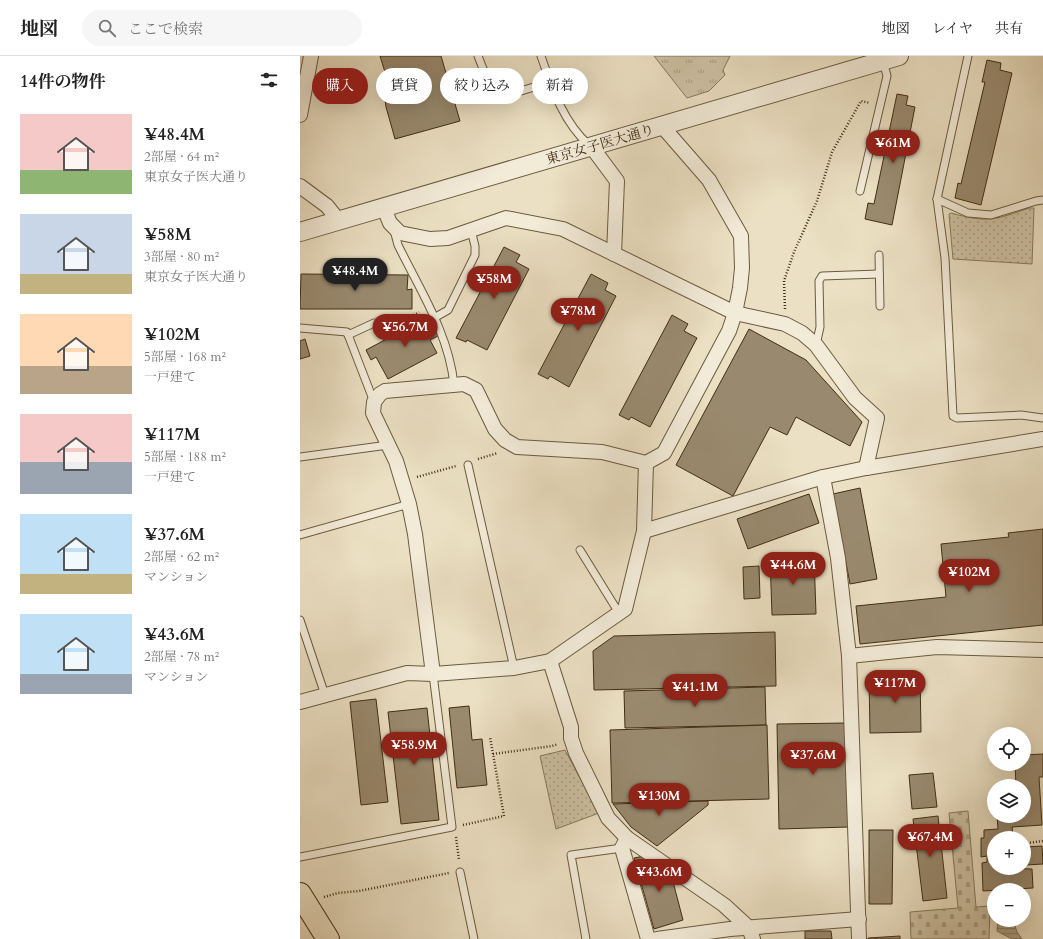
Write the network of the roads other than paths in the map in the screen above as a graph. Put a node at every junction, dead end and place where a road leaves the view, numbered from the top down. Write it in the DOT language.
graph roads {
  1 [pos="311,56"];
  2 [pos="478,56"];
  3 [pos="542,56"];
  4 [pos="968,56"];
  5 [pos="891,58"];
  6 [pos="546,68"];
  7 [pos="532,88"];
  8 [pos="558,104"];
  9 [pos="300,115"];
  10 [pos="662,126"];
  11 [pos="591,146"];
  12 [pos="300,186"];
  13 [pos="860,191"];
  14 [pos="937,199"];
  15 [pos="1043,200"];
  16 [pos="384,208"];
  17 [pos="339,221"];
  18 [pos="394,228"];
  19 [pos="471,230"];
  20 [pos="300,232"];
  21 [pos="614,254"];
  22 [pos="879,255"];
  23 [pos="879,274"];
  24 [pos="880,306"];
  25 [pos="735,312"];
  26 [pos="434,318"];
  27 [pos="374,323"];
  28 [pos="300,328"];
  29 [pos="348,335"];
  30 [pos="816,345"];
  31 [pos="454,385"];
  32 [pos="374,402"];
  33 [pos="1043,418"];
  34 [pos="1043,439"];
  35 [pos="388,445"];
  36 [pos="300,457"];
  37 [pos="646,462"];
  38 [pos="468,465"];
  39 [pos="866,468"];
  40 [pos="823,477"];
  41 [pos="409,504"];
  42 [pos="644,531"];
  43 [pos="300,535"];
  44 [pos="580,550"];
  45 [pos="619,613"];
  46 [pos="300,620"];
  47 [pos="1043,650"];
  48 [pos="849,656"];
  49 [pos="550,661"];
  50 [pos="514,668"];
  51 [pos="433,674"];
  52 [pos="325,695"];
  53 [pos="300,702"];
  54 [pos="624,843"];
  55 [pos="300,857"];
  56 [pos="460,872"];
  57 [pos="303,898"];
  58 [pos="859,919"];
  59 [pos="751,933"];
  60 [pos="328,939"];
  61 [pos="474,939"];
  62 [pos="586,939"];
  63 [pos="648,939"];
  64 [pos="657,939"];
  65 [pos="859,939"];
  1 -- 9 [label="street"];
  2 -- 7 [label="lane"];
  3 -- 6 [label="lane"];
  4 -- 14 [label="lane"];
  5 -- 10 [label="street, 東京女子医大通り"];
  5 -- 13 [label="lane"];
  8 -- 11 [label="lane"];
  10 -- 11 [label="street, 東京女子医大通り"];
  10 -- 25 [label="street"];
  11 -- 16 [label="street, 東京女子医大通り"];
  11 -- 21 [label="street"];
  12 -- 17 [label="street"];
  14 -- 15 [label="lane"];
  14 -- 33 [label="lane"];
  16 -- 17 [label="street, 東京女子医大通り"];
  16 -- 18 [label="street"];
  17 -- 20 [label="street, 東京女子医大通り"];
  18 -- 19 [label="street"];
  18 -- 26 [label="lane"];
  19 -- 21 [label="street"];
  19 -- 26 [label="lane"];
  21 -- 25 [label="street"];
  22 -- 23 [label="lane"];
  23 -- 24 [label="lane"];
  23 -- 30 [label="lane"];
  25 -- 30 [label="street"];
  25 -- 37 [label="street"];
  26 -- 31 [label="lane"];
  27 -- 29 [label="lane"];
  28 -- 29 [label="lane"];
  29 -- 32 [label="lane"];
  30 -- 39 [label="street"];
  31 -- 32 [label="street"];
  31 -- 37 [label="street"];
  32 -- 35 [label="street"];
  34 -- 39 [label="street"];
  35 -- 36 [label="lane"];
  35 -- 41 [label="street"];
  37 -- 42 [label="street"];
  38 -- 50 [label="lane"];
  39 -- 40 [label="street"];
  40 -- 42 [label="street"];
  40 -- 48 [label="street"];
  41 -- 43 [label="lane"];
  41 -- 51 [label="street"];
  42 -- 45 [label="street"];
  44 -- 45 [label="lane"];
  45 -- 49 [label="street"];
  46 -- 52 [label="lane"];
  47 -- 48 [label="street"];
  48 -- 58 [label="street"];
  49 -- 50 [label="street"];
  49 -- 54 [label="street"];
  50 -- 51 [label="street"];
  51 -- 52 [label="street"];
  51 -- 55 [label="lane"];
  52 -- 53 [label="street"];
  54 -- 59 [label="street"];
  54 -- 62 [label="lane"];
  54 -- 63 [label="street"];
  56 -- 61 [label="lane"];
  57 -- 60 [label="main road"];
  58 -- 59 [label="street"];
  58 -- 65 [label="street"];
  59 -- 64 [label="street"];
}
